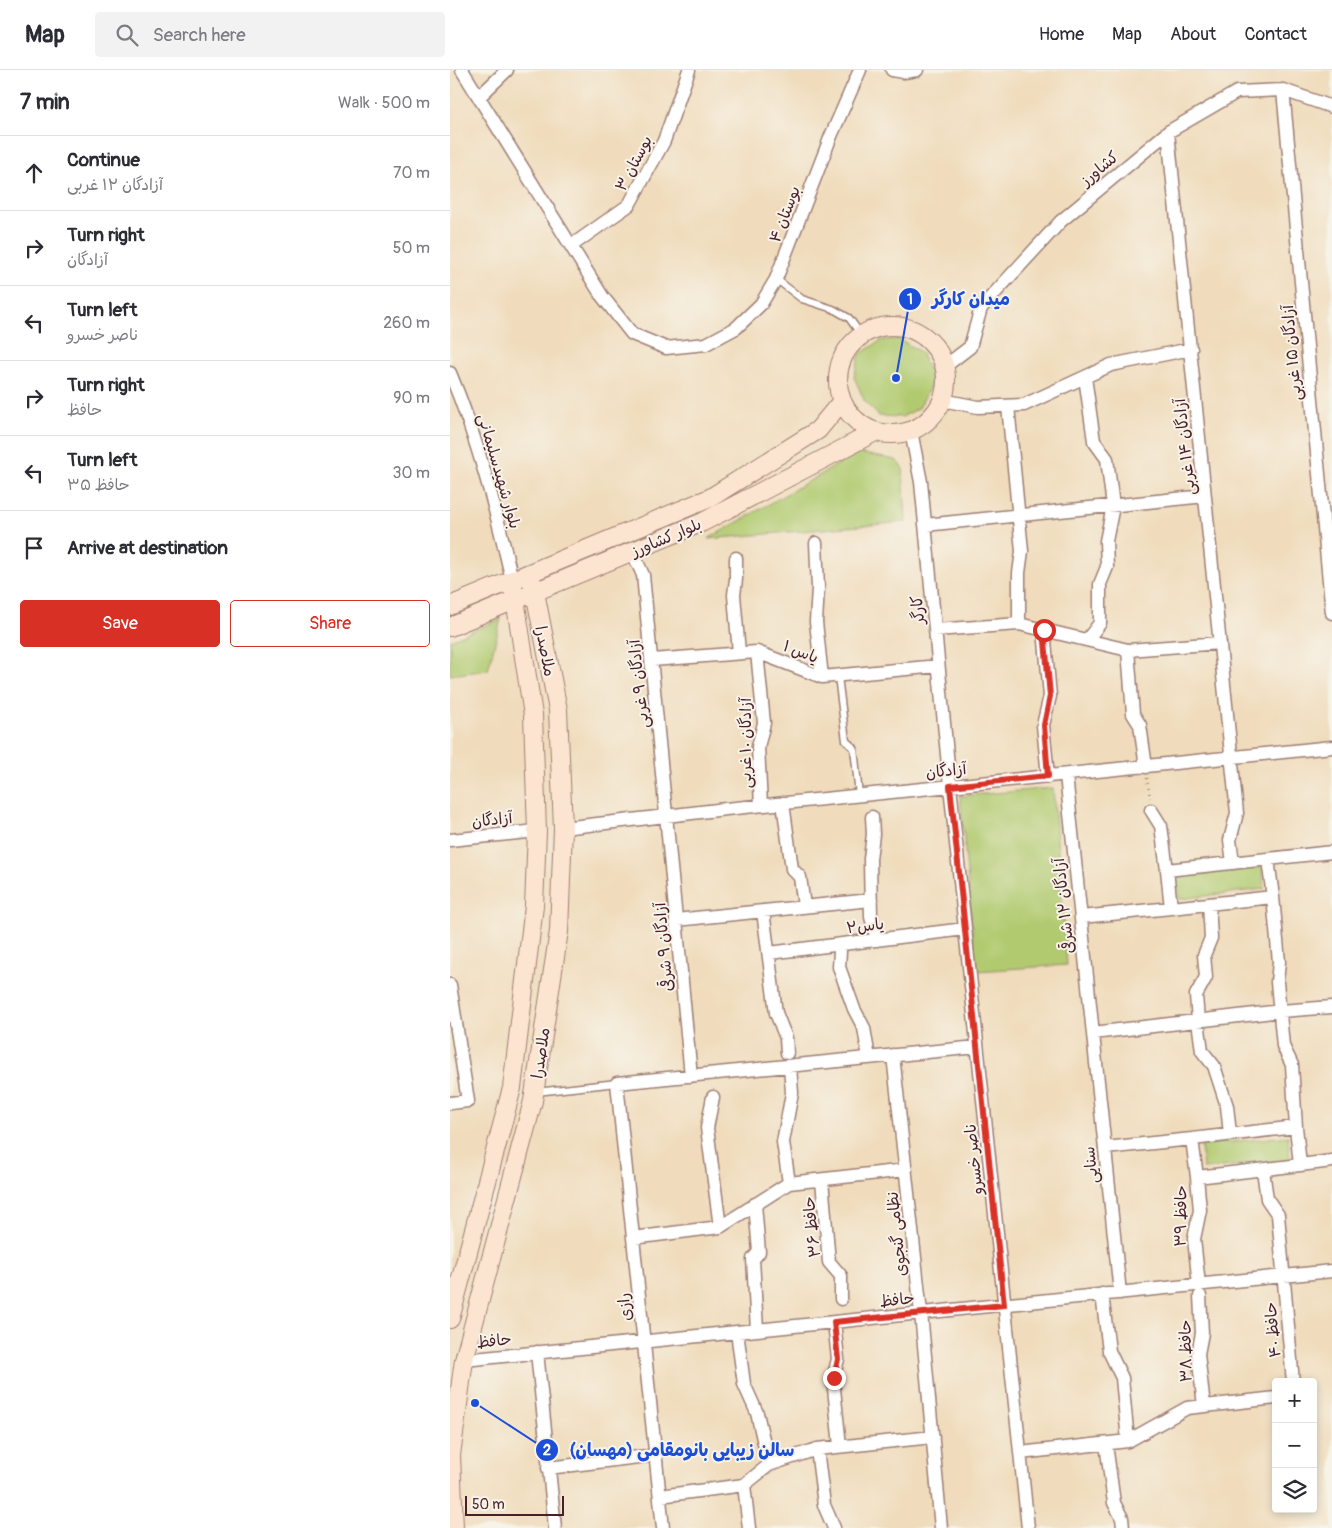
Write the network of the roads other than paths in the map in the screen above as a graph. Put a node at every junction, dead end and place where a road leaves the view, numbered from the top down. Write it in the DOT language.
graph roads {
  1 [pos="462,70"];
  2 [pos="507,70"];
  3 [pos="689,70"];
  4 [pos="860,70"];
  5 [pos="892,70"];
  6 [pos="917,70"];
  7 [pos="1282,90"];
  8 [pos="479,97"];
  9 [pos="1332,107"];
  10 [pos="1168,132"];
  11 [pos="571,246"];
  12 [pos="776,279"];
  13 [pos="862,336"];
  14 [pos="1191,349"];
  15 [pos="944,367"];
  16 [pos="450,373"];
  17 [pos="1085,377"];
  18 [pos="942,400"];
  19 [pos="842,401"];
  20 [pos="1008,406"];
  21 [pos="911,431"];
  22 [pos="875,432"];
  23 [pos="1205,496"];
  24 [pos="1113,506"];
  25 [pos="1019,515"];
  26 [pos="925,525"];
  27 [pos="816,543"];
  28 [pos="632,551"];
  29 [pos="736,558"];
  30 [pos="529,573"];
  31 [pos="512,580"];
  32 [pos="535,592"];
  33 [pos="514,601"];
  34 [pos="450,606"];
  35 [pos="1332,613"];
  36 [pos="1019,624"];
  37 [pos="450,627"];
  38 [pos="935,630"];
  39 [pos="1044,630"];
  40 [pos="1087,640"];
  41 [pos="1220,643"];
  42 [pos="1128,650"];
  43 [pos="757,652"];
  44 [pos="740,653"];
  45 [pos="652,660"];
  46 [pos="938,666"];
  47 [pos="838,676"];
  48 [pos="822,677"];
  49 [pos="1332,747"];
  50 [pos="1232,758"];
  51 [pos="1146,767"];
  52 [pos="1066,775"];
  53 [pos="1048,776"];
  54 [pos="950,786"];
  55 [pos="859,795"];
  56 [pos="783,803"];
  57 [pos="761,805"];
  58 [pos="1151,810"];
  59 [pos="667,816"];
  60 [pos="872,817"];
  61 [pos="562,828"];
  62 [pos="537,831"];
  63 [pos="450,840"];
  64 [pos="1332,852"];
  65 [pos="1268,859"];
  66 [pos="1233,863"];
  67 [pos="1167,870"];
  68 [pos="1272,897"];
  69 [pos="871,900"];
  70 [pos="1208,904"];
  71 [pos="804,906"];
  72 [pos="1171,908"];
  73 [pos="763,911"];
  74 [pos="1081,917"];
  75 [pos="676,920"];
  76 [pos="965,929"];
  77 [pos="877,940"];
  78 [pos="840,951"];
  79 [pos="768,953"];
  80 [pos="450,985"];
  81 [pos="1332,1007"];
  82 [pos="1281,1011"];
  83 [pos="1198,1021"];
  84 [pos="1093,1033"];
  85 [pos="977,1047"];
  86 [pos="893,1055"];
  87 [pos="869,1058"];
  88 [pos="789,1060"];
  89 [pos="691,1076"];
  90 [pos="617,1083"];
  91 [pos="535,1092"];
  92 [pos="713,1097"];
  93 [pos="450,1103"];
  94 [pos="1296,1127"];
  95 [pos="1230,1134"];
  96 [pos="1192,1139"];
  97 [pos="1105,1148"];
  98 [pos="1332,1161"];
  99 [pos="1300,1165"];
  100 [pos="906,1170"];
  101 [pos="1263,1170"];
  102 [pos="1197,1177"];
  103 [pos="822,1180"];
  104 [pos="788,1183"];
  105 [pos="755,1204"];
  106 [pos="720,1227"];
  107 [pos="633,1238"];
  108 [pos="1332,1271"];
  109 [pos="1284,1276"];
  110 [pos="1200,1290"];
  111 [pos="1120,1293"];
  112 [pos="1102,1294"];
  113 [pos="841,1298"];
  114 [pos="1004,1305"];
  115 [pos="921,1313"];
  116 [pos="450,1318"];
  117 [pos="834,1322"];
  118 [pos="757,1330"];
  119 [pos="737,1332"];
  120 [pos="644,1342"];
  121 [pos="536,1352"];
  122 [pos="464,1360"];
  123 [pos="1293,1378"];
  124 [pos="1272,1398"];
  125 [pos="1204,1406"];
  126 [pos="933,1437"];
  127 [pos="1128,1441"];
  128 [pos="1106,1444"];
  129 [pos="840,1446"];
  130 [pos="817,1449"];
  131 [pos="1020,1453"];
  132 [pos="655,1455"];
  133 [pos="769,1465"];
  134 [pos="548,1468"];
  135 [pos="744,1485"];
  136 [pos="660,1496"];
  137 [pos="454,1528"];
  138 [pos="554,1528"];
  139 [pos="663,1528"];
  140 [pos="749,1528"];
  141 [pos="834,1528"];
  142 [pos="941,1528"];
  143 [pos="1028,1528"];
  144 [pos="1123,1528"];
  1 -- 8 [label="street"];
  2 -- 8 [label="street"];
  3 -- 11 [label="street, بوستان ۳"];
  4 -- 12 [label="street, بوستان ۴"];
  5 -- 6 [label="street"];
  7 -- 9 [label="street, کشاورز"];
  7 -- 10 [label="street, کشاورز"];
  7 -- 35 [label="street, آزادگان ۱۵ غربی"];
  8 -- 11 [label="street"];
  10 -- 14 [label="street, آزادگان ۱۴ غربی"];
  10 -- 15 [label="street, کشاورز"];
  11 -- 12 [label="street, بوستان ۴"];
  12 -- 13 [label="lane"];
  13 -- 15 [label="main road"];
  13 -- 19 [label="main road"];
  14 -- 17 [label="street"];
  14 -- 23 [label="street, آزادگان ۱۴ غربی"];
  15 -- 18 [label="main road"];
  16 -- 31 [label="street, بلوار شهیدسلیمانی"];
  17 -- 20 [label="street"];
  17 -- 24 [label="street"];
  18 -- 20 [label="street"];
  18 -- 21 [label="main road"];
  19 -- 22 [label="main road"];
  19 -- 30 [label="main road, بلوار کشاورز"];
  20 -- 25 [label="street"];
  21 -- 22 [label="main road"];
  21 -- 26 [label="street, کارگر"];
  22 -- 28 [label="main road, بلوار کشاورز"];
  23 -- 24 [label="street"];
  23 -- 41 [label="street, آزادگان ۱۴ غربی"];
  24 -- 25 [label="street"];
  24 -- 40 [label="street"];
  25 -- 26 [label="street"];
  25 -- 36 [label="street"];
  26 -- 38 [label="street, کارگر"];
  27 -- 48 [label="street"];
  28 -- 32 [label="main road, بلوار کشاورز"];
  28 -- 45 [label="street, آزادگان ۹ غربی"];
  29 -- 44 [label="street"];
  30 -- 31 [label="main road, بلوار کشاورز"];
  30 -- 32 [label="main road, ملاصدرا"];
  31 -- 33 [label="main road, ملاصدرا"];
  31 -- 34 [label="main road, بلوار کشاورز"];
  32 -- 33 [label="main road, بلوار کشاورز"];
  32 -- 61 [label="main road, ملاصدرا"];
  33 -- 37 [label="main road, بلوار کشاورز"];
  33 -- 62 [label="main road, ملاصدرا"];
  36 -- 38 [label="street"];
  36 -- 39 [label="street"];
  38 -- 46 [label="street, کارگر"];
  39 -- 40 [label="street"];
  39 -- 53 [label="street"];
  40 -- 42 [label="street"];
  41 -- 42 [label="street"];
  41 -- 50 [label="street, آزادگان ۱۴ غربی"];
  42 -- 51 [label="street"];
  43 -- 44 [label="street, یاس ۱"];
  43 -- 48 [label="street, یاس ۱"];
  43 -- 57 [label="street, آزادگان ۱۰ غربی"];
  44 -- 45 [label="street, یاس ۱"];
  45 -- 59 [label="street, آزادگان ۹ غربی"];
  46 -- 47 [label="street, یاس ۱"];
  46 -- 54 [label="street, کارگر"];
  47 -- 48 [label="street, یاس ۱"];
  47 -- 55 [label="lane"];
  49 -- 50 [label="street, آزادگان"];
  50 -- 51 [label="street, آزادگان"];
  50 -- 66 [label="street, آزادگان ۱۴ غربی"];
  51 -- 52 [label="street, آزادگان"];
  52 -- 53 [label="street, آزادگان"];
  52 -- 74 [label="street, آزادگان ۱۲ شرقی"];
  53 -- 54 [label="street, آزادگان"];
  54 -- 55 [label="street, آزادگان"];
  54 -- 76 [label="street, ناصر خسرو"];
  55 -- 56 [label="street, آزادگان"];
  56 -- 57 [label="street, آزادگان"];
  56 -- 71 [label="street"];
  57 -- 59 [label="street, آزادگان"];
  58 -- 67 [label="street"];
  59 -- 61 [label="street, آزادگان"];
  59 -- 75 [label="street, آزادگان ۹ شرقی"];
  60 -- 69 [label="street"];
  61 -- 91 [label="main road, ملاصدرا"];
  62 -- 63 [label="street, آزادگان"];
  62 -- 116 [label="main road, ملاصدرا"];
  64 -- 65 [label="street"];
  65 -- 66 [label="street"];
  65 -- 68 [label="street"];
  66 -- 67 [label="street"];
  67 -- 72 [label="street"];
  68 -- 70 [label="street"];
  68 -- 82 [label="street"];
  69 -- 71 [label="street"];
  69 -- 77 [label="street"];
  70 -- 72 [label="street"];
  70 -- 83 [label="street"];
  71 -- 73 [label="street"];
  72 -- 74 [label="street"];
  73 -- 75 [label="street"];
  73 -- 79 [label="street"];
  74 -- 84 [label="street, آزادگان ۱۲ شرقی"];
  75 -- 89 [label="street, آزادگان ۹ شرقی"];
  76 -- 77 [label="street, یاس۲"];
  76 -- 85 [label="street, ناصر خسرو"];
  77 -- 79 [label="street, یاس۲"];
  78 -- 87 [label="street"];
  79 -- 88 [label="street"];
  80 -- 93 [label="street"];
  81 -- 82 [label="street"];
  82 -- 83 [label="street"];
  82 -- 94 [label="street"];
  83 -- 84 [label="street"];
  83 -- 95 [label="street"];
  84 -- 97 [label="street, سنایی"];
  85 -- 86 [label="street"];
  85 -- 114 [label="street, ناصر خسرو"];
  86 -- 87 [label="street"];
  86 -- 100 [label="street, نظامی گنجوی"];
  87 -- 88 [label="street"];
  88 -- 89 [label="street"];
  88 -- 104 [label="street"];
  89 -- 90 [label="street"];
  90 -- 91 [label="lane"];
  90 -- 107 [label="street, رازی"];
  91 -- 122 [label="main road, ملاصدرا"];
  92 -- 106 [label="street"];
  94 -- 95 [label="street"];
  94 -- 99 [label="street"];
  95 -- 96 [label="street"];
  96 -- 97 [label="street"];
  96 -- 102 [label="street, حافظ ۳۹"];
  97 -- 111 [label="street, سنایی"];
  98 -- 99 [label="street"];
  99 -- 101 [label="street"];
  100 -- 103 [label="street"];
  100 -- 115 [label="street, نظامی گنجوی"];
  101 -- 102 [label="street"];
  101 -- 109 [label="street, حافظ ۴۰"];
  102 -- 110 [label="street, حافظ ۳۹"];
  103 -- 104 [label="street"];
  103 -- 113 [label="street, حافظ ۳۶"];
  104 -- 105 [label="street"];
  105 -- 106 [label="street"];
  105 -- 118 [label="street"];
  106 -- 107 [label="street"];
  107 -- 120 [label="street, رازی"];
  108 -- 109 [label="street, حافظ"];
  109 -- 110 [label="street, حافظ"];
  109 -- 123 [label="street, حافظ ۴۰"];
  110 -- 111 [label="street, حافظ"];
  110 -- 125 [label="street, حافظ ۳۸"];
  111 -- 112 [label="street, حافظ"];
  112 -- 114 [label="street, حافظ"];
  112 -- 127 [label="street"];
  114 -- 115 [label="street, حافظ"];
  114 -- 131 [label="street, ناصر خسرو"];
  115 -- 117 [label="street, حافظ"];
  115 -- 126 [label="street, نظامی گنجوی"];
  117 -- 118 [label="street, حافظ"];
  117 -- 129 [label="street"];
  118 -- 119 [label="street, حافظ"];
  119 -- 120 [label="street, حافظ"];
  119 -- 133 [label="street"];
  120 -- 121 [label="street, حافظ"];
  120 -- 132 [label="street, رازی"];
  121 -- 122 [label="street, حافظ"];
  121 -- 134 [label="street"];
  122 -- 137 [label="main road, ملاصدرا"];
  124 -- 125 [label="street"];
  125 -- 127 [label="street"];
  126 -- 129 [label="street"];
  126 -- 142 [label="street, نظامی گنجوی"];
  127 -- 128 [label="street"];
  128 -- 131 [label="street"];
  128 -- 144 [label="street"];
  129 -- 130 [label="street"];
  130 -- 133 [label="street"];
  130 -- 141 [label="street"];
  131 -- 143 [label="street, ناصر خسرو"];
  132 -- 134 [label="street"];
  132 -- 136 [label="street, رازی"];
  133 -- 135 [label="street"];
  134 -- 138 [label="street"];
  135 -- 136 [label="street"];
  135 -- 140 [label="street"];
  136 -- 139 [label="street, رازی"];
}
